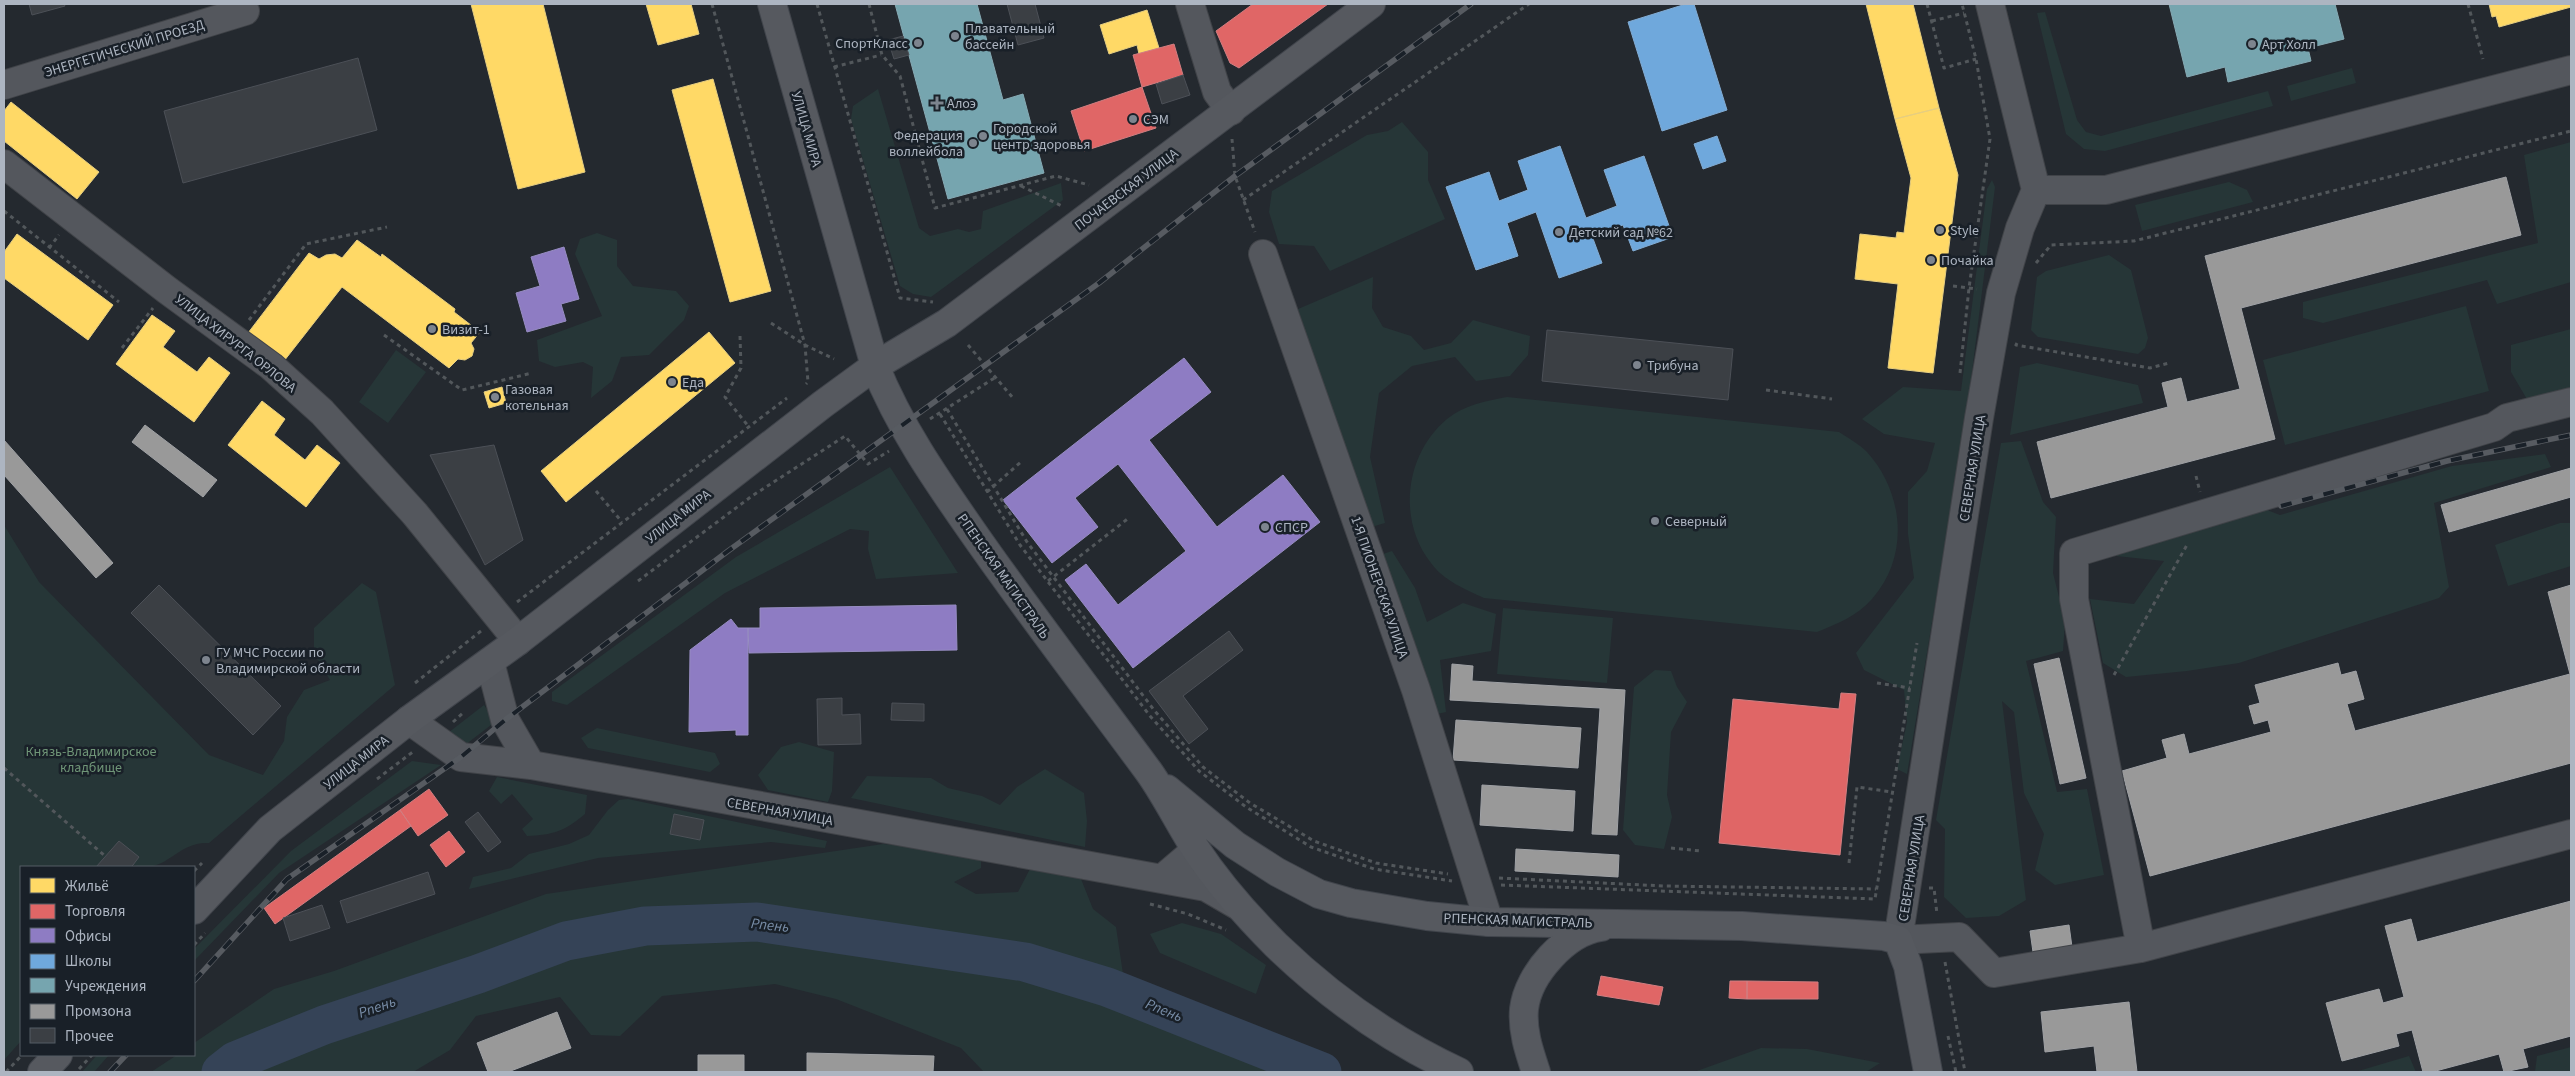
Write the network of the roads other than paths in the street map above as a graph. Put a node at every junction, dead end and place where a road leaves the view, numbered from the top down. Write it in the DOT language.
graph roads {
  1 [pos="772,4"];
  2 [pos="1190,4"];
  3 [pos="1371,4"];
  4 [pos="1990,4"];
  5 [pos="245,11"];
  6 [pos="2571,70"];
  7 [pos="4,85"];
  8 [pos="1230,111"];
  9 [pos="4,164"];
  10 [pos="2036,190"];
  11 [pos="1263,254"];
  12 [pos="875,366"];
  13 [pos="2571,402"];
  14 [pos="518,642"];
  15 [pos="490,662"];
  16 [pos="410,720"];
  17 [pos="531,765"];
  18 [pos="1151,775"];
  19 [pos="2571,834"];
  20 [pos="1196,850"];
  21 [pos="1162,879"];
  22 [pos="1242,908"];
  23 [pos="195,909"];
  24 [pos="1489,922"];
  25 [pos="1627,923"];
  26 [pos="1898,940"];
  27 [pos="2141,948"];
  28 [pos="57,1056"];
  29 [pos="42,1072"];
  30 [pos="1459,1072"];
  31 [pos="1536,1072"];
  32 [pos="1928,1072"];
  1 -- 12 [label="main road, УЛИЦА МИРА"];
  2 -- 8 [label="street"];
  3 -- 8 [label="main road, ПОЧАЕВСКАЯ УЛИЦА"];
  4 -- 10 [label="street"];
  5 -- 7 [label="street, ЭНЕРГЕТИЧЕСКИЙ ПРОЕЗД"];
  6 -- 10 [label="street"];
  8 -- 12 [label="main road, ПОЧАЕВСКАЯ УЛИЦА"];
  9 -- 14 [label="street, УЛИЦА ХИРУРГА ОРЛОВА"];
  10 -- 26 [label="street, СЕВЕРНАЯ УЛИЦА"];
  11 -- 24 [label="street, 1-Я ПИОНЕРСКАЯ УЛИЦА"];
  12 -- 14 [label="main road, УЛИЦА МИРА"];
  12 -- 18 [label="main road, РПЕНСКАЯ МАГИСТРАЛЬ"];
  13 -- 27 [label="street"];
  14 -- 15 [label="main road, УЛИЦА МИРА"];
  15 -- 16 [label="main road, УЛИЦА МИРА"];
  15 -- 17 [label="street"];
  16 -- 17 [label="street, СЕВЕРНАЯ УЛИЦА"];
  16 -- 23 [label="main road, УЛИЦА МИРА"];
  17 -- 21 [label="street, СЕВЕРНАЯ УЛИЦА"];
  18 -- 20 [label="main road, РПЕНСКАЯ МАГИСТРАЛЬ"];
  18 -- 24 [label="main road, РПЕНСКАЯ МАГИСТРАЛЬ"];
  19 -- 27 [label="street"];
  20 -- 21 [label="street"];
  20 -- 22 [label="main road, РПЕНСКАЯ МАГИСТРАЛЬ"];
  21 -- 22 [label="street, СЕВЕРНАЯ УЛИЦА"];
  22 -- 30 [label="main road, РПЕНСКАЯ МАГИСТРАЛЬ"];
  24 -- 25 [label="main road, РПЕНСКАЯ МАГИСТРАЛЬ"];
  25 -- 26 [label="main road, РПЕНСКАЯ МАГИСТРАЛЬ"];
  25 -- 31 [label="main road, РПЕНСКАЯ МАГИСТРАЛЬ"];
  26 -- 27 [label="street"];
  26 -- 32 [label="main road"];
  28 -- 29 [label="main road"];
}
